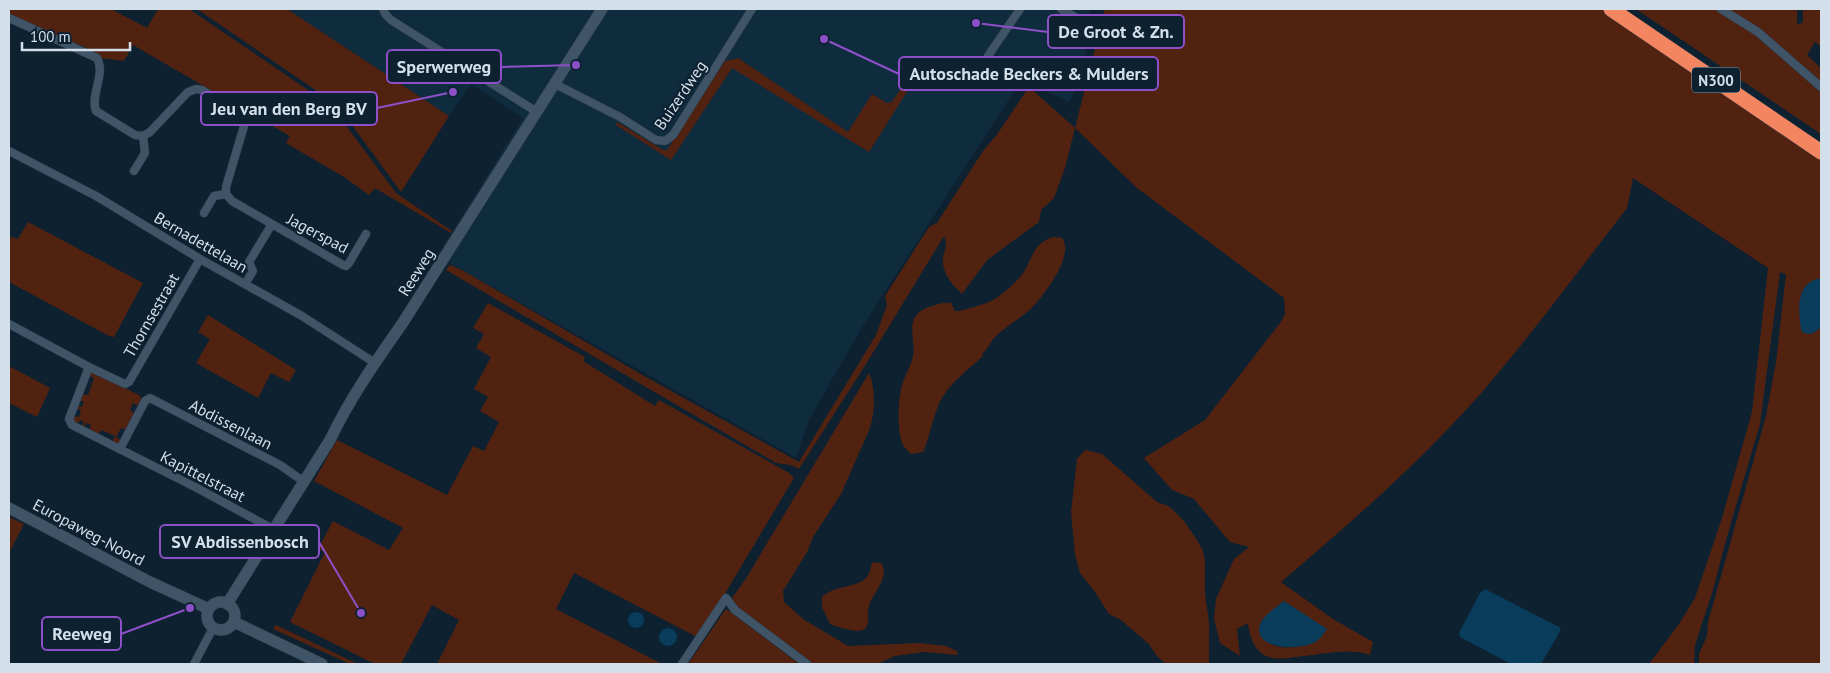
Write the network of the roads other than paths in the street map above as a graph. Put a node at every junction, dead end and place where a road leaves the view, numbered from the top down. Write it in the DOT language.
graph roads {
  1 [pos="384,9"];
  2 [pos="602,9"];
  3 [pos="752,9"];
  4 [pos="1020,9"];
  5 [pos="1061,9"];
  6 [pos="1611,9"];
  7 [pos="1629,9"];
  8 [pos="1721,9"];
  9 [pos="9,18"];
  10 [pos="1087,24"];
  11 [pos="988,56"];
  12 [pos="555,84"];
  13 [pos="1821,87"];
  14 [pos="536,112"];
  15 [pos="143,136"];
  16 [pos="1821,139"];
  17 [pos="9,151"];
  18 [pos="1821,152"];
  19 [pos="134,171"];
  20 [pos="226,194"];
  21 [pos="204,213"];
  22 [pos="272,224"];
  23 [pos="366,234"];
  24 [pos="200,259"];
  25 [pos="245,284"];
  26 [pos="9,324"];
  27 [pos="374,363"];
  28 [pos="89,367"];
  29 [pos="120,449"];
  30 [pos="303,481"];
  31 [pos="9,508"];
  32 [pos="273,529"];
  33 [pos="227,604"];
  34 [pos="209,610"];
  35 [pos="234,622"];
  36 [pos="213,628"];
  37 [pos="194,664"];
  38 [pos="322,664"];
  39 [pos="682,664"];
  40 [pos="807,664"];
  1 -- 14 [label="street"];
  2 -- 12 [label="street, Reeweg"];
  3 -- 12 [label="street, Buizerdweg"];
  4 -- 11 [label="street"];
  5 -- 10 [label="street"];
  6 -- 18 [label="highway, N300"];
  7 -- 16 [label="highway, N300"];
  8 -- 13 [label="street"];
  9 -- 15 [label="street"];
  12 -- 14 [label="street, Reeweg"];
  14 -- 27 [label="street, Reeweg"];
  15 -- 19 [label="street"];
  15 -- 20 [label="street"];
  17 -- 24 [label="street, Bernadettelaan"];
  20 -- 21 [label="street"];
  20 -- 22 [label="street, Jagerspad"];
  22 -- 23 [label="street, Jagerspad"];
  22 -- 25 [label="street, Jagerspad"];
  24 -- 25 [label="street, Bernadettelaan"];
  24 -- 28 [label="street, Thornsestraat"];
  25 -- 27 [label="street, Bernadettelaan"];
  26 -- 28 [label="street"];
  27 -- 30 [label="street, Reeweg"];
  28 -- 29 [label="street, Kapittelstraat"];
  29 -- 30 [label="street, Abdissenlaan"];
  29 -- 32 [label="street, Kapittelstraat"];
  30 -- 32 [label="street, Reeweg"];
  31 -- 34 [label="street, Europaweg-Noord"];
  32 -- 33 [label="street, Reeweg"];
  33 -- 34 [label="street"];
  33 -- 35 [label="street"];
  34 -- 36 [label="street"];
  35 -- 36 [label="street"];
  35 -- 38 [label="street"];
  36 -- 37 [label="street"];
  39 -- 40 [label="street"];
}
